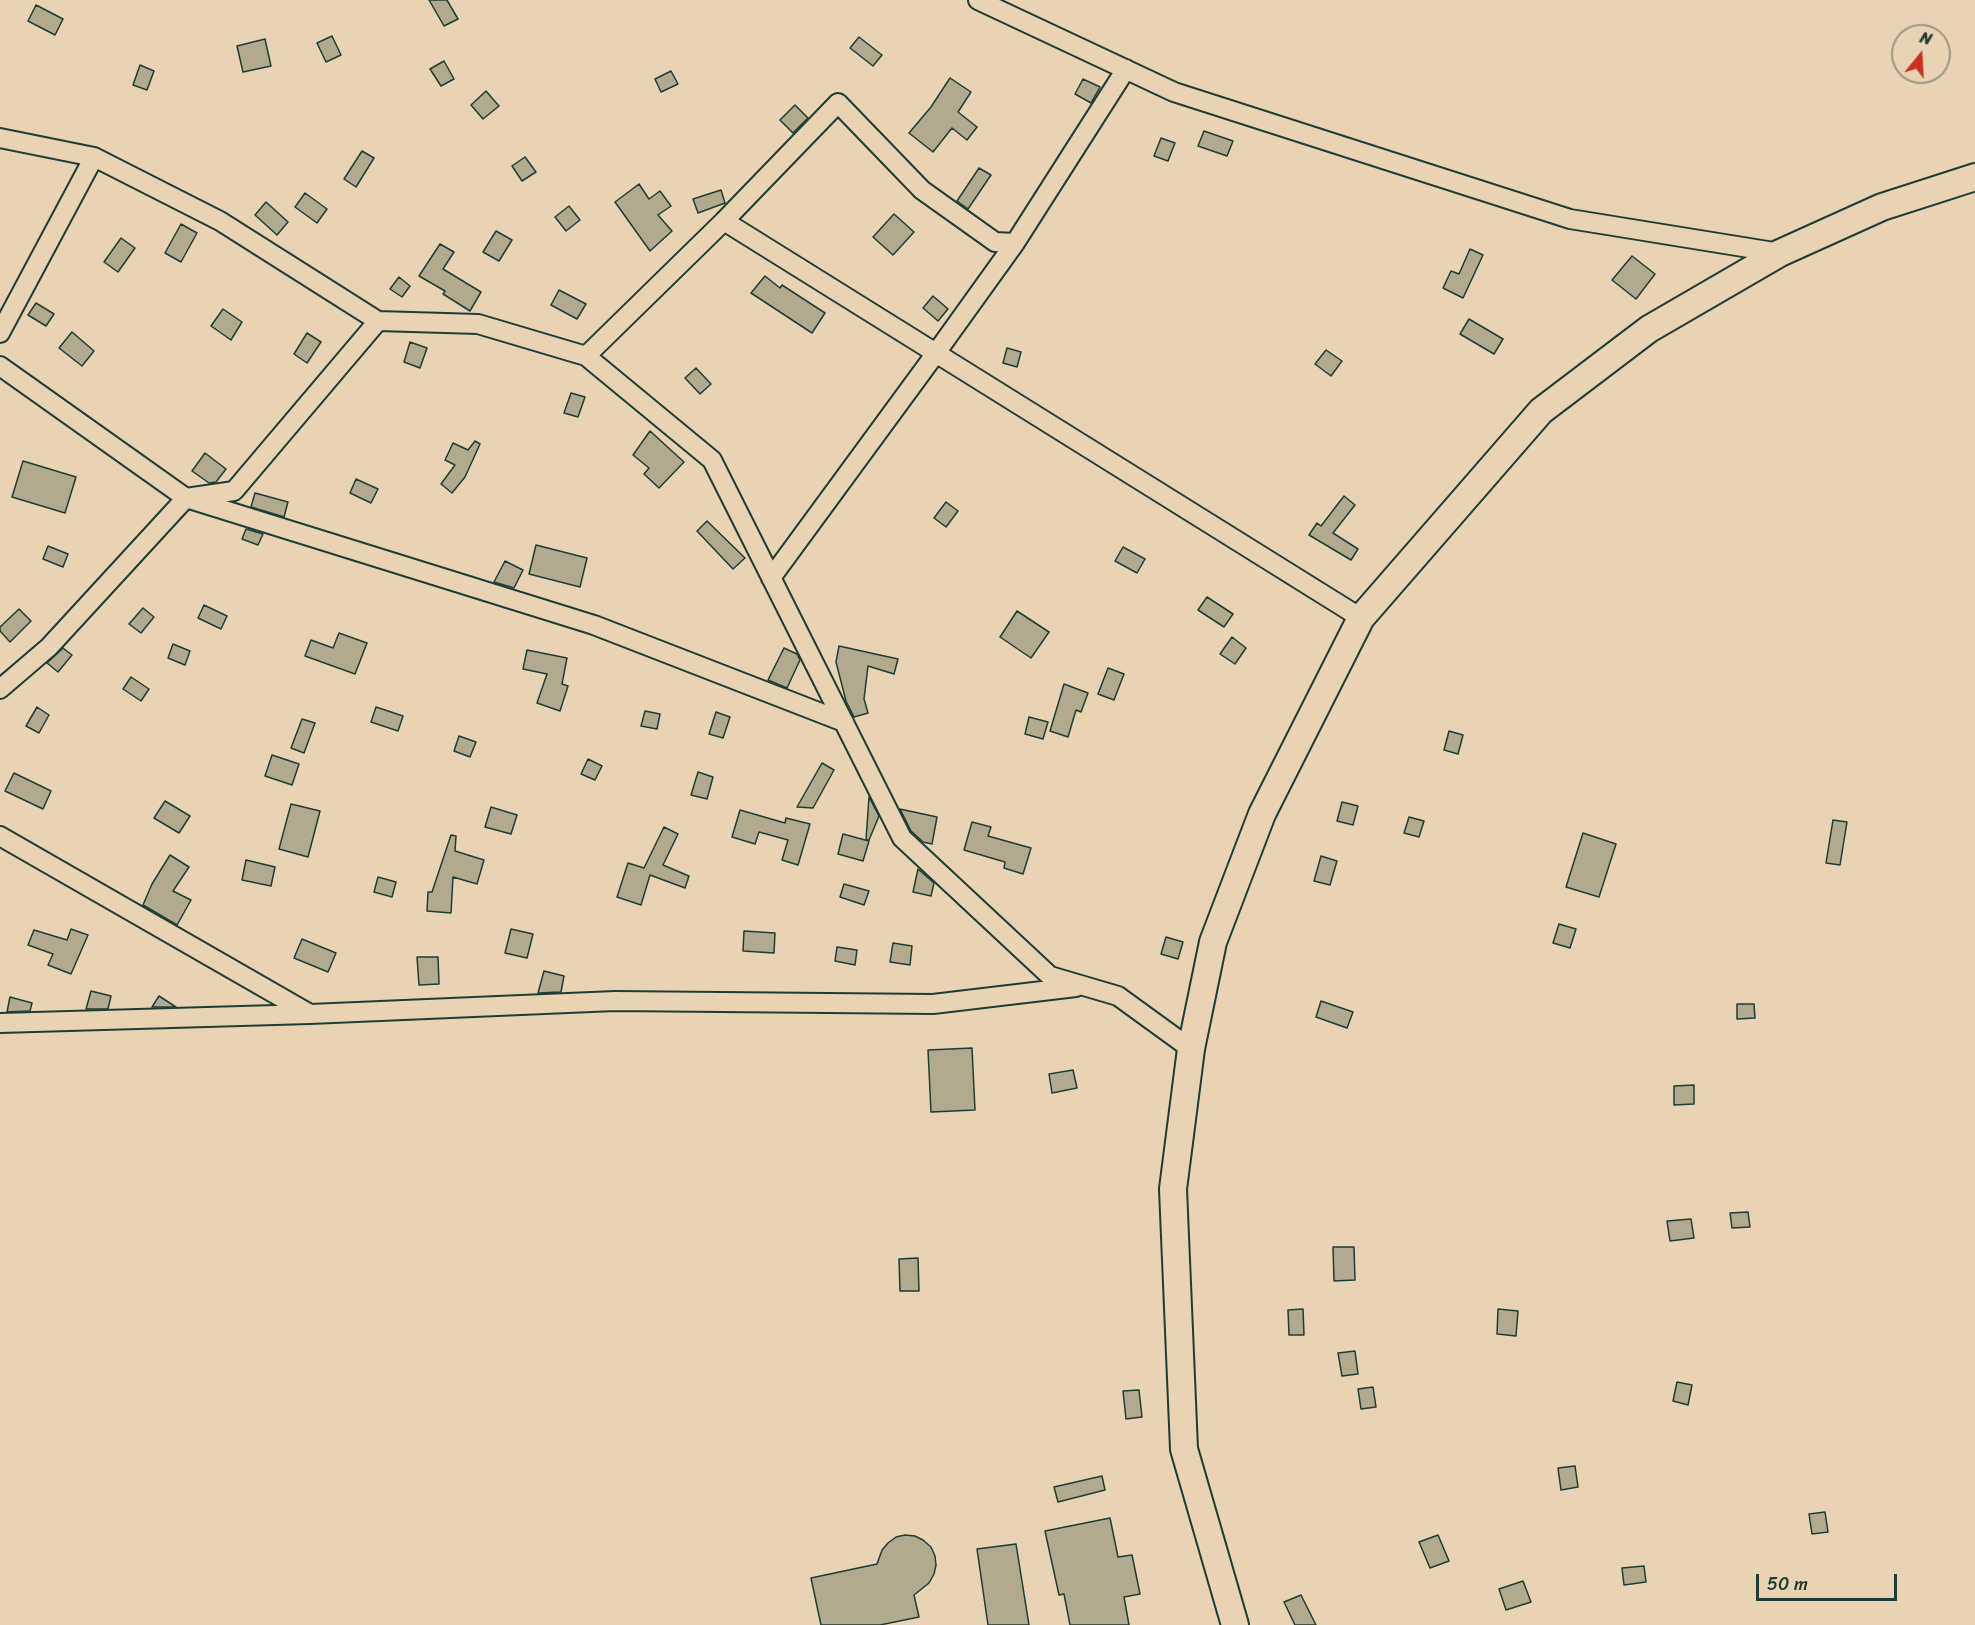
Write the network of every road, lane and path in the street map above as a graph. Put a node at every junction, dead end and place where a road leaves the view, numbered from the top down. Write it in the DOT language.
graph roads {
  1 [pos="978,0"];
  2 [pos="1126,69"];
  3 [pos="0,138"];
  4 [pos="93,157"];
  5 [pos="1975,177"];
  6 [pos="724,221"];
  7 [pos="1015,243"];
  8 [pos="1780,253"];
  9 [pos="378,321"];
  10 [pos="0,333"];
  11 [pos="936,353"];
  12 [pos="586,356"];
  13 [pos="0,366"];
  14 [pos="186,498"];
  15 [pos="771,578"];
  16 [pos="1361,618"];
  17 [pos="0,689"];
  18 [pos="844,722"];
  19 [pos="0,836"];
  20 [pos="1084,986"];
  21 [pos="310,1014"];
  22 [pos="0,1023"];
  23 [pos="1191,1049"];
  24 [pos="1235,1625"];
  1 -- 2 [label="street"];
  2 -- 7 [label="street"];
  2 -- 8 [label="street"];
  3 -- 4 [label="street"];
  4 -- 9 [label="street"];
  4 -- 10 [label="street"];
  5 -- 8 [label="main road"];
  6 -- 7 [label="street"];
  6 -- 11 [label="street"];
  6 -- 12 [label="street"];
  7 -- 11 [label="street"];
  8 -- 16 [label="main road"];
  9 -- 12 [label="street"];
  9 -- 14 [label="street"];
  11 -- 15 [label="street"];
  11 -- 16 [label="street"];
  12 -- 15 [label="street"];
  13 -- 14 [label="street"];
  14 -- 17 [label="street"];
  14 -- 18 [label="street"];
  15 -- 18 [label="street"];
  16 -- 23 [label="main road"];
  18 -- 20 [label="street"];
  19 -- 21 [label="street"];
  20 -- 21 [label="street"];
  20 -- 23 [label="street"];
  21 -- 22 [label="street"];
  23 -- 24 [label="main road"];
}
